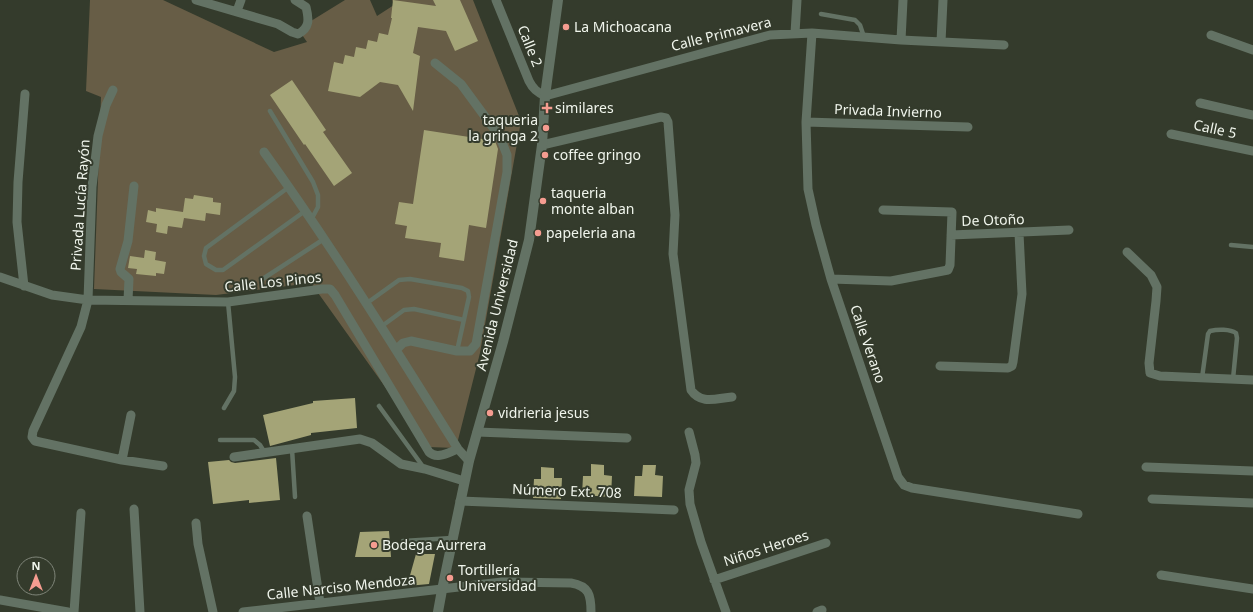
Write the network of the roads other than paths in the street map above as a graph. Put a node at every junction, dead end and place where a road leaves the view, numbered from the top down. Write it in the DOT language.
graph roads {
  1 [pos="196,0"];
  2 [pos="241,0"];
  3 [pos="295,0"];
  4 [pos="496,0"];
  5 [pos="558,0"];
  6 [pos="797,0"];
  7 [pos="903,0"];
  8 [pos="943,0"];
  9 [pos="237,11"];
  10 [pos="821,14"];
  11 [pos="795,33"];
  12 [pos="812,34"];
  13 [pos="1211,35"];
  14 [pos="864,37"];
  15 [pos="901,40"];
  16 [pos="941,42"];
  17 [pos="1004,45"];
  18 [pos="1253,50"];
  19 [pos="435,64"];
  20 [pos="113,90"];
  21 [pos="25,94"];
  22 [pos="545,96"];
  23 [pos="1200,103"];
  24 [pos="270,111"];
  25 [pos="1253,114"];
  26 [pos="806,122"];
  27 [pos="968,127"];
  28 [pos="1171,134"];
  29 [pos="542,145"];
  30 [pos="1253,151"];
  31 [pos="264,152"];
  32 [pos="134,186"];
  33 [pos="290,187"];
  34 [pos="882,210"];
  35 [pos="305,211"];
  36 [pos="311,220"];
  37 [pos="1069,230"];
  38 [pos="1019,232"];
  39 [pos="951,236"];
  40 [pos="324,239"];
  41 [pos="1231,245"];
  42 [pos="1253,247"];
  43 [pos="1127,252"];
  44 [pos="0,277"];
  45 [pos="831,279"];
  46 [pos="261,280"];
  47 [pos="24,286"];
  48 [pos="88,300"];
  49 [pos="128,300"];
  50 [pos="228,302"];
  51 [pos="367,303"];
  52 [pos="464,320"];
  53 [pos="382,326"];
  54 [pos="397,349"];
  55 [pos="457,352"];
  56 [pos="940,366"];
  57 [pos="1202,378"];
  58 [pos="1233,379"];
  59 [pos="1253,380"];
  60 [pos="732,397"];
  61 [pos="380,406"];
  62 [pos="224,408"];
  63 [pos="131,415"];
  64 [pos="477,432"];
  65 [pos="689,432"];
  66 [pos="628,438"];
  67 [pos="220,440"];
  68 [pos="292,449"];
  69 [pos="458,449"];
  70 [pos="265,452"];
  71 [pos="234,457"];
  72 [pos="122,460"];
  73 [pos="469,461"];
  74 [pos="163,466"];
  75 [pos="1146,467"];
  76 [pos="425,469"];
  77 [pos="1253,471"];
  78 [pos="464,481"];
  79 [pos="294,497"];
  80 [pos="1152,499"];
  81 [pos="460,501"];
  82 [pos="1253,502"];
  83 [pos="134,509"];
  84 [pos="674,510"];
  85 [pos="81,513"];
  86 [pos="1078,514"];
  87 [pos="307,516"];
  88 [pos="196,523"];
  89 [pos="452,538"];
  90 [pos="402,542"];
  91 [pos="826,543"];
  92 [pos="1161,575"];
  93 [pos="714,580"];
  94 [pos="1253,589"];
  95 [pos="442,590"];
  96 [pos="0,600"];
  97 [pos="320,603"];
  98 [pos="43,610"];
  99 [pos="68,612"];
  100 [pos="74,612"];
  101 [pos="140,612"];
  102 [pos="213,612"];
  103 [pos="243,612"];
  104 [pos="438,612"];
  105 [pos="591,612"];
  106 [pos="726,612"];
  1 -- 9 [label="street"];
  2 -- 9 [label="street"];
  3 -- 9 [label="street"];
  4 -- 22 [label="street, Calle 2"];
  5 -- 22 [label="street, Avenida Universidad"];
  6 -- 11 [label="street"];
  7 -- 15 [label="street"];
  8 -- 16 [label="street"];
  10 -- 14 [label="lane"];
  11 -- 12 [label="street, Calle Primavera"];
  11 -- 22 [label="street, Calle Primavera"];
  12 -- 14 [label="street, Calle Primavera"];
  12 -- 26 [label="street, Calle Verano"];
  13 -- 18 [label="street"];
  14 -- 15 [label="street, Calle Primavera"];
  15 -- 16 [label="street, Calle Primavera"];
  16 -- 17 [label="street, Calle Primavera"];
  19 -- 55 [label="street"];
  20 -- 48 [label="street, Privada Lucía Rayón"];
  21 -- 47 [label="street"];
  22 -- 29 [label="street, Avenida Universidad"];
  23 -- 25 [label="street"];
  24 -- 36 [label="lane"];
  26 -- 27 [label="street, Privada Invierno"];
  26 -- 45 [label="street, Calle Verano"];
  28 -- 30 [label="street, Calle 5"];
  29 -- 60 [label="street"];
  29 -- 64 [label="street, Avenida Universidad"];
  31 -- 33 [label="street"];
  32 -- 49 [label="street"];
  33 -- 35 [label="street"];
  33 -- 35 [label="lane"];
  34 -- 39 [label="street"];
  35 -- 36 [label="street"];
  36 -- 40 [label="street"];
  37 -- 38 [label="street, De Otoño"];
  38 -- 39 [label="street, De Otoño"];
  38 -- 56 [label="street"];
  39 -- 45 [label="street, De Otoño"];
  40 -- 46 [label="lane"];
  40 -- 51 [label="street"];
  41 -- 42 [label="lane"];
  43 -- 57 [label="street"];
  44 -- 47 [label="street, Calle Los Pinos"];
  45 -- 86 [label="street, Calle Verano"];
  47 -- 48 [label="street, Calle Los Pinos"];
  48 -- 49 [label="street, Calle Los Pinos"];
  48 -- 72 [label="street, Privada Lucía Rayón"];
  49 -- 50 [label="street, Calle Los Pinos"];
  50 -- 62 [label="lane"];
  50 -- 69 [label="street, Calle Los Pinos"];
  51 -- 52 [label="lane"];
  51 -- 53 [label="street"];
  52 -- 53 [label="lane"];
  52 -- 55 [label="lane"];
  53 -- 54 [label="street"];
  54 -- 55 [label="street"];
  54 -- 69 [label="street"];
  57 -- 58 [label="street"];
  57 -- 58 [label="lane"];
  58 -- 59 [label="street"];
  61 -- 76 [label="lane"];
  63 -- 72 [label="street"];
  64 -- 66 [label="street"];
  64 -- 73 [label="street, Avenida Universidad"];
  65 -- 93 [label="street"];
  67 -- 70 [label="lane"];
  68 -- 70 [label="street"];
  68 -- 76 [label="street"];
  68 -- 79 [label="lane"];
  69 -- 73 [label="street"];
  70 -- 71 [label="street"];
  72 -- 74 [label="street"];
  73 -- 78 [label="street, Avenida Universidad"];
  75 -- 77 [label="street"];
  76 -- 78 [label="street"];
  78 -- 81 [label="street, Avenida Universidad"];
  80 -- 82 [label="street"];
  81 -- 84 [label="street, Número Ext. 708"];
  81 -- 89 [label="street, Avenida Universidad"];
  83 -- 101 [label="street"];
  85 -- 100 [label="street"];
  87 -- 97 [label="street"];
  88 -- 102 [label="street"];
  89 -- 90 [label="lane"];
  89 -- 95 [label="street, Avenida Universidad"];
  91 -- 93 [label="street, Niños Heroes"];
  92 -- 94 [label="street"];
  93 -- 106 [label="street"];
  95 -- 97 [label="street, Calle Narciso Mendoza"];
  95 -- 104 [label="street, Avenida Universidad"];
  95 -- 105 [label="street, Calle Narciso Mendoza"];
  96 -- 98 [label="street"];
  97 -- 103 [label="street, Calle Narciso Mendoza"];
  98 -- 99 [label="street"];
}
